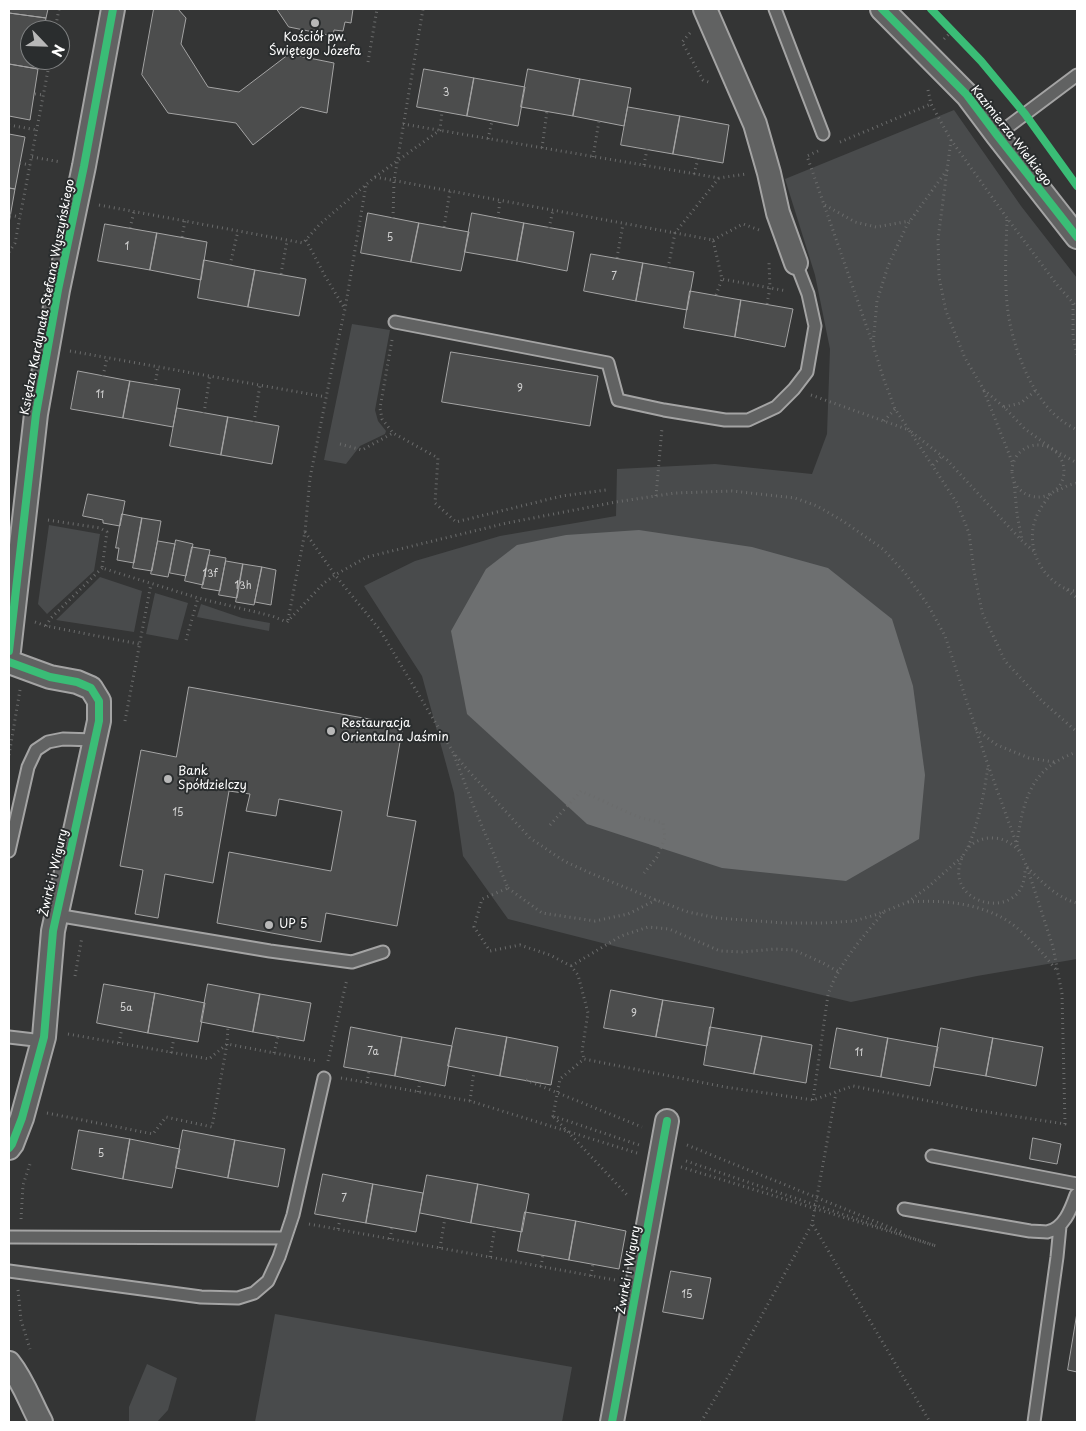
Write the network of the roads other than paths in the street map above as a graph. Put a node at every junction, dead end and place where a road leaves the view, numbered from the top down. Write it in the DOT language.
graph roads {
  1 [pos="113,9"];
  2 [pos="705,9"];
  3 [pos="775,9"];
  4 [pos="882,9"];
  5 [pos="1077,75"];
  6 [pos="823,134"];
  7 [pos="997,136"];
  8 [pos="1077,237"];
  9 [pos="796,263"];
  10 [pos="395,322"];
  11 [pos="9,651"];
  12 [pos="9,662"];
  13 [pos="95,740"];
  14 [pos="9,851"];
  15 [pos="56,915"];
  16 [pos="384,952"];
  17 [pos="9,1036"];
  18 [pos="43,1041"];
  19 [pos="324,1078"];
  20 [pos="667,1121"];
  21 [pos="9,1148"];
  22 [pos="932,1156"];
  23 [pos="1077,1184"];
  24 [pos="1077,1194"];
  25 [pos="904,1209"];
  26 [pos="1060,1226"];
  27 [pos="9,1237"];
  28 [pos="285,1238"];
  29 [pos="13,1272"];
  30 [pos="9,1364"];
  31 [pos="41,1422"];
  32 [pos="612,1422"];
  33 [pos="1034,1422"];
  1 -- 11 [label="street, Księdza Kardynała Stefana Wyszyńskiego"];
  2 -- 9 [label="street"];
  3 -- 6 [label="lane"];
  4 -- 7 [label="street, Kazimierza Wielkiego"];
  5 -- 7 [label="lane"];
  7 -- 8 [label="street, Kazimierza Wielkiego"];
  9 -- 10 [label="lane"];
  12 -- 13 [label="street, Żwirki i Wigury"];
  13 -- 14 [label="lane"];
  13 -- 15 [label="street, Żwirki i Wigury"];
  15 -- 16 [label="lane"];
  15 -- 18 [label="street, Żwirki i Wigury"];
  17 -- 18 [label="lane"];
  18 -- 21 [label="street, Żwirki i Wigury"];
  19 -- 28 [label="lane"];
  20 -- 32 [label="street, Żwirki i Wigury"];
  22 -- 23 [label="lane"];
  24 -- 26 [label="lane"];
  25 -- 26 [label="lane"];
  26 -- 33 [label="lane"];
  27 -- 28 [label="lane"];
  28 -- 29 [label="lane"];
  30 -- 31 [label="street"];
}
